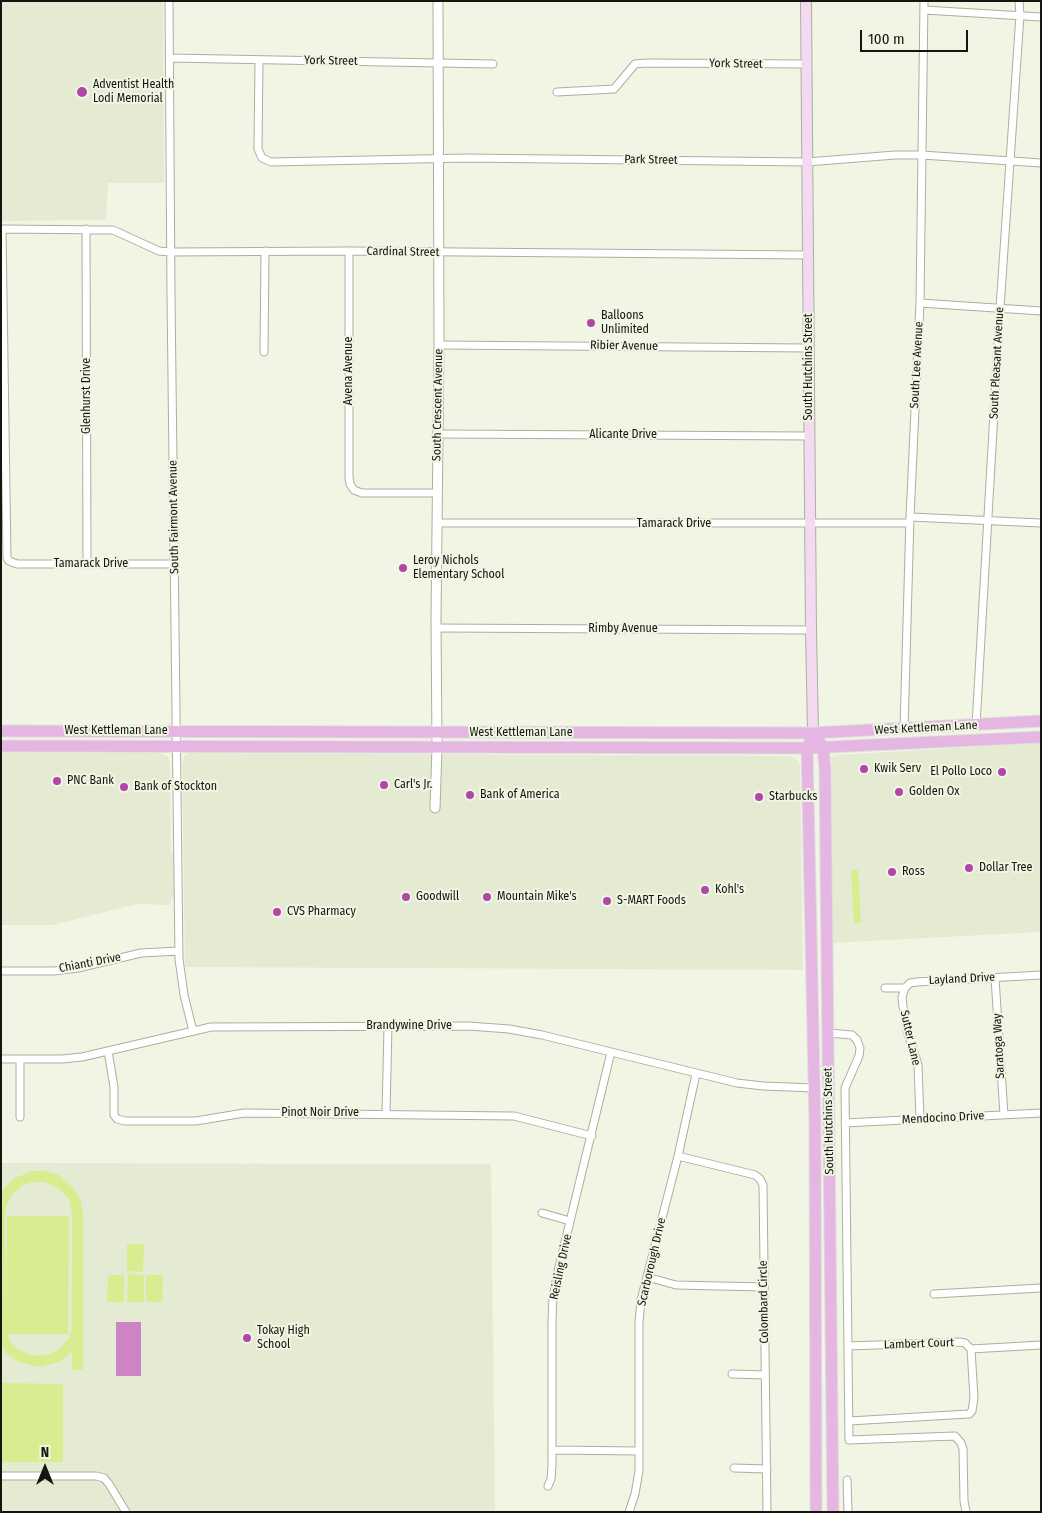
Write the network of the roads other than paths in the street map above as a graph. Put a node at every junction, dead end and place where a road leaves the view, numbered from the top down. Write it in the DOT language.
graph roads {
  1 [pos="169,1"];
  2 [pos="438,1"];
  3 [pos="806,1"];
  4 [pos="924,1"];
  5 [pos="1019,1"];
  6 [pos="924,10"];
  7 [pos="1020,15"];
  8 [pos="1041,17"];
  9 [pos="170,58"];
  10 [pos="259,60"];
  11 [pos="437,62"];
  12 [pos="493,64"];
  13 [pos="806,64"];
  14 [pos="557,92"];
  15 [pos="922,155"];
  16 [pos="439,158"];
  17 [pos="807,162"];
  18 [pos="1009,162"];
  19 [pos="1041,163"];
  20 [pos="2,228"];
  21 [pos="86,229"];
  22 [pos="265,251"];
  23 [pos="349,251"];
  24 [pos="170,252"];
  25 [pos="439,253"];
  26 [pos="808,255"];
  27 [pos="920,304"];
  28 [pos="1000,308"];
  29 [pos="1041,311"];
  30 [pos="439,345"];
  31 [pos="809,348"];
  32 [pos="264,352"];
  33 [pos="437,434"];
  34 [pos="810,436"];
  35 [pos="437,494"];
  36 [pos="988,519"];
  37 [pos="910,520"];
  38 [pos="437,523"];
  39 [pos="1041,523"];
  40 [pos="811,524"];
  41 [pos="88,563"];
  42 [pos="174,564"];
  43 [pos="436,628"];
  44 [pos="811,630"];
  45 [pos="1041,721"];
  46 [pos="976,725"];
  47 [pos="904,729"];
  48 [pos="1,731"];
  49 [pos="177,732"];
  50 [pos="436,733"];
  51 [pos="667,733"];
  52 [pos="813,733"];
  53 [pos="1041,737"];
  54 [pos="1,746"];
  55 [pos="176,747"];
  56 [pos="823,747"];
  57 [pos="437,748"];
  58 [pos="638,748"];
  59 [pos="807,748"];
  60 [pos="435,808"];
  61 [pos="810,870"];
  62 [pos="827,895"];
  63 [pos="178,951"];
  64 [pos="1,971"];
  65 [pos="1041,976"];
  66 [pos="995,978"];
  67 [pos="885,988"];
  68 [pos="905,988"];
  69 [pos="388,1026"];
  70 [pos="193,1030"];
  71 [pos="828,1033"];
  72 [pos="108,1051"];
  73 [pos="611,1052"];
  74 [pos="1,1059"];
  75 [pos="20,1059"];
  76 [pos="696,1074"];
  77 [pos="814,1088"];
  78 [pos="1041,1113"];
  79 [pos="386,1114"];
  80 [pos="1004,1115"];
  81 [pos="20,1117"];
  82 [pos="920,1119"];
  83 [pos="845,1123"];
  84 [pos="592,1136"];
  85 [pos="678,1156"];
  86 [pos="542,1212"];
  87 [pos="570,1221"];
  88 [pos="646,1278"];
  89 [pos="764,1287"];
  90 [pos="1041,1288"];
  91 [pos="934,1294"];
  92 [pos="1041,1345"];
  93 [pos="848,1346"];
  94 [pos="971,1349"];
  95 [pos="732,1374"];
  96 [pos="765,1375"];
  97 [pos="849,1421"];
  98 [pos="552,1450"];
  99 [pos="639,1451"];
  100 [pos="734,1468"];
  101 [pos="767,1469"];
  102 [pos="1,1476"];
  103 [pos="848,1480"];
  104 [pos="548,1486"];
  105 [pos="126,1512"];
  106 [pos="629,1512"];
  107 [pos="767,1512"];
  108 [pos="816,1512"];
  109 [pos="833,1512"];
  110 [pos="848,1512"];
  111 [pos="966,1512"];
  1 -- 9 [label="street, South Fairmont Avenue"];
  2 -- 11 [label="street, South Crescent Avenue"];
  3 -- 13 [label="main road, South Hutchins Street"];
  4 -- 6 [label="street, South Lee Avenue"];
  5 -- 7 [label="street, South Pleasant Avenue"];
  6 -- 7 [label="street"];
  6 -- 15 [label="street, South Lee Avenue"];
  7 -- 8 [label="street"];
  7 -- 18 [label="street, South Pleasant Avenue"];
  9 -- 10 [label="street, York Street"];
  9 -- 24 [label="street, South Fairmont Avenue"];
  10 -- 11 [label="street, York Street"];
  10 -- 16 [label="street, Park Street"];
  11 -- 12 [label="street, York Street"];
  11 -- 16 [label="street, South Crescent Avenue"];
  13 -- 14 [label="street, York Street"];
  13 -- 17 [label="main road, South Hutchins Street"];
  15 -- 17 [label="street, Park Street"];
  15 -- 18 [label="street, Park Street"];
  15 -- 27 [label="street, South Lee Avenue"];
  16 -- 17 [label="street, Park Street"];
  16 -- 25 [label="street, South Crescent Avenue"];
  17 -- 26 [label="main road, South Hutchins Street"];
  18 -- 19 [label="street, Park Street"];
  18 -- 28 [label="street, South Pleasant Avenue"];
  20 -- 21 [label="street, Cardinal Street"];
  20 -- 41 [label="street, Tamarack Drive"];
  21 -- 24 [label="street, Cardinal Street"];
  21 -- 41 [label="street, Glenhurst Drive"];
  22 -- 23 [label="street, Cardinal Street"];
  22 -- 24 [label="street, Cardinal Street"];
  22 -- 32 [label="street"];
  23 -- 25 [label="street, Cardinal Street"];
  23 -- 35 [label="street, Avena Avenue"];
  24 -- 42 [label="street, South Fairmont Avenue"];
  25 -- 26 [label="street, Cardinal Street"];
  25 -- 30 [label="street, South Crescent Avenue"];
  26 -- 31 [label="main road, South Hutchins Street"];
  27 -- 28 [label="street"];
  27 -- 37 [label="street, South Lee Avenue"];
  28 -- 29 [label="street"];
  28 -- 36 [label="street, South Pleasant Avenue"];
  30 -- 31 [label="street, Ribier Avenue"];
  30 -- 33 [label="street, South Crescent Avenue"];
  31 -- 34 [label="main road, South Hutchins Street"];
  33 -- 34 [label="street, Alicante Drive"];
  33 -- 35 [label="street, South Crescent Avenue"];
  34 -- 40 [label="main road, South Hutchins Street"];
  35 -- 38 [label="street, South Crescent Avenue"];
  36 -- 37 [label="street, Tamarack Drive"];
  36 -- 39 [label="street, Tamarack Drive"];
  36 -- 46 [label="street, South Pleasant Avenue"];
  37 -- 40 [label="street, Tamarack Drive"];
  37 -- 47 [label="street, South Lee Avenue"];
  38 -- 40 [label="street, Tamarack Drive"];
  38 -- 43 [label="street, South Crescent Avenue"];
  40 -- 44 [label="main road, South Hutchins Street"];
  41 -- 42 [label="street, Tamarack Drive"];
  42 -- 49 [label="street, South Fairmont Avenue"];
  43 -- 44 [label="street, Rimby Avenue"];
  43 -- 50 [label="street, South Crescent Avenue"];
  44 -- 52 [label="main road, South Hutchins Street"];
  45 -- 46 [label="main road, West Kettleman Lane"];
  46 -- 47 [label="main road, West Kettleman Lane"];
  47 -- 52 [label="main road, West Kettleman Lane"];
  48 -- 49 [label="main road, West Kettleman Lane"];
  49 -- 50 [label="main road, West Kettleman Lane"];
  49 -- 55 [label="street, South Fairmont Avenue"];
  50 -- 51 [label="main road, West Kettleman Lane"];
  50 -- 57 [label="street, South Crescent Avenue"];
  51 -- 52 [label="main road, West Kettleman Lane"];
  51 -- 58 [label="main road"];
  52 -- 56 [label="main road"];
  52 -- 59 [label="main road, South Hutchins Street"];
  53 -- 56 [label="main road, West Kettleman Lane"];
  54 -- 55 [label="main road, West Kettleman Lane"];
  55 -- 57 [label="main road, West Kettleman Lane"];
  55 -- 63 [label="street, South Fairmont Avenue"];
  56 -- 59 [label="main road, West Kettleman Lane"];
  56 -- 62 [label="main road, South Hutchins Street"];
  57 -- 58 [label="main road, West Kettleman Lane"];
  57 -- 60 [label="street, South Crescent Avenue"];
  58 -- 59 [label="main road, West Kettleman Lane"];
  59 -- 61 [label="main road, South Hutchins Street"];
  61 -- 62 [label="main road"];
  61 -- 77 [label="main road, South Hutchins Street"];
  62 -- 71 [label="main road, South Hutchins Street"];
  63 -- 64 [label="street, Chianti Drive"];
  63 -- 70 [label="street, South Fairmont Avenue"];
  65 -- 66 [label="street, Layland Drive"];
  66 -- 68 [label="street, Layland Drive"];
  66 -- 80 [label="street, Saratoga Way"];
  67 -- 68 [label="street, Layland Drive"];
  68 -- 82 [label="street, Sutter Lane"];
  69 -- 70 [label="street, Brandywine Drive"];
  69 -- 73 [label="street, Brandywine Drive"];
  69 -- 79 [label="street"];
  70 -- 72 [label="street, Brandywine Drive"];
  71 -- 83 [label="street"];
  71 -- 109 [label="main road, South Hutchins Street"];
  72 -- 75 [label="street, Brandywine Drive"];
  72 -- 79 [label="street, Pinot Noir Drive"];
  73 -- 76 [label="street, Brandywine Drive"];
  73 -- 84 [label="street, Reisling Drive"];
  74 -- 75 [label="street, Brandywine Drive"];
  75 -- 81 [label="street"];
  76 -- 77 [label="street, Brandywine Drive"];
  76 -- 85 [label="street, Scarborough Drive"];
  77 -- 108 [label="main road, South Hutchins Street"];
  78 -- 80 [label="street, Mendocino Drive"];
  79 -- 84 [label="street, Pinot Noir Drive"];
  80 -- 82 [label="street, Mendocino Drive"];
  82 -- 83 [label="street, Mendocino Drive"];
  83 -- 93 [label="street"];
  84 -- 87 [label="street, Reisling Drive"];
  85 -- 88 [label="street, Scarborough Drive"];
  85 -- 89 [label="street, Colombard Circle"];
  86 -- 87 [label="street"];
  87 -- 98 [label="street, Reisling Drive"];
  88 -- 89 [label="street"];
  88 -- 99 [label="street, Scarborough Drive"];
  89 -- 96 [label="street, Colombard Circle"];
  90 -- 91 [label="street"];
  92 -- 94 [label="street, Lambert Court"];
  93 -- 94 [label="street, Lambert Court"];
  93 -- 97 [label="street"];
  94 -- 97 [label="street"];
  95 -- 96 [label="street"];
  96 -- 101 [label="street, Colombard Circle"];
  97 -- 111 [label="street"];
  98 -- 99 [label="street"];
  98 -- 104 [label="street, Reisling Drive"];
  99 -- 106 [label="street, Scarborough Drive"];
  100 -- 101 [label="street"];
  101 -- 107 [label="street, Colombard Circle"];
  102 -- 105 [label="street"];
  103 -- 110 [label="street"];
}
